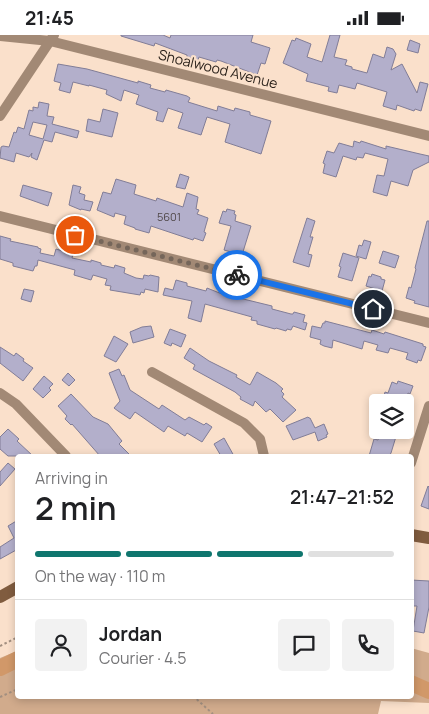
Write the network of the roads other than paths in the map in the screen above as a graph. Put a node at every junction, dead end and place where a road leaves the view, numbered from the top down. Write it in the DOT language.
graph roads {
  1 [pos="0,36"];
  2 [pos="52,38"];
  3 [pos="0,116"];
  4 [pos="429,136"];
  5 [pos="0,216"];
  6 [pos="429,323"];
  7 [pos="152,372"];
  8 [pos="0,393"];
  9 [pos="429,406"];
  10 [pos="64,454"];
  11 [pos="264,454"];
  12 [pos="414,454"];
  13 [pos="414,536"];
  14 [pos="429,538"];
  15 [pos="15,589"];
  16 [pos="0,597"];
  1 -- 2 [label="street, Shoalwood Avenue"];
  2 -- 3 [label="street"];
  2 -- 4 [label="street, Shoalwood Avenue"];
  5 -- 6 [label="street"];
  7 -- 11 [label="street"];
  8 -- 10 [label="street"];
  9 -- 12 [label="street"];
  13 -- 14 [label="street"];
  15 -- 16 [label="street"];
}
